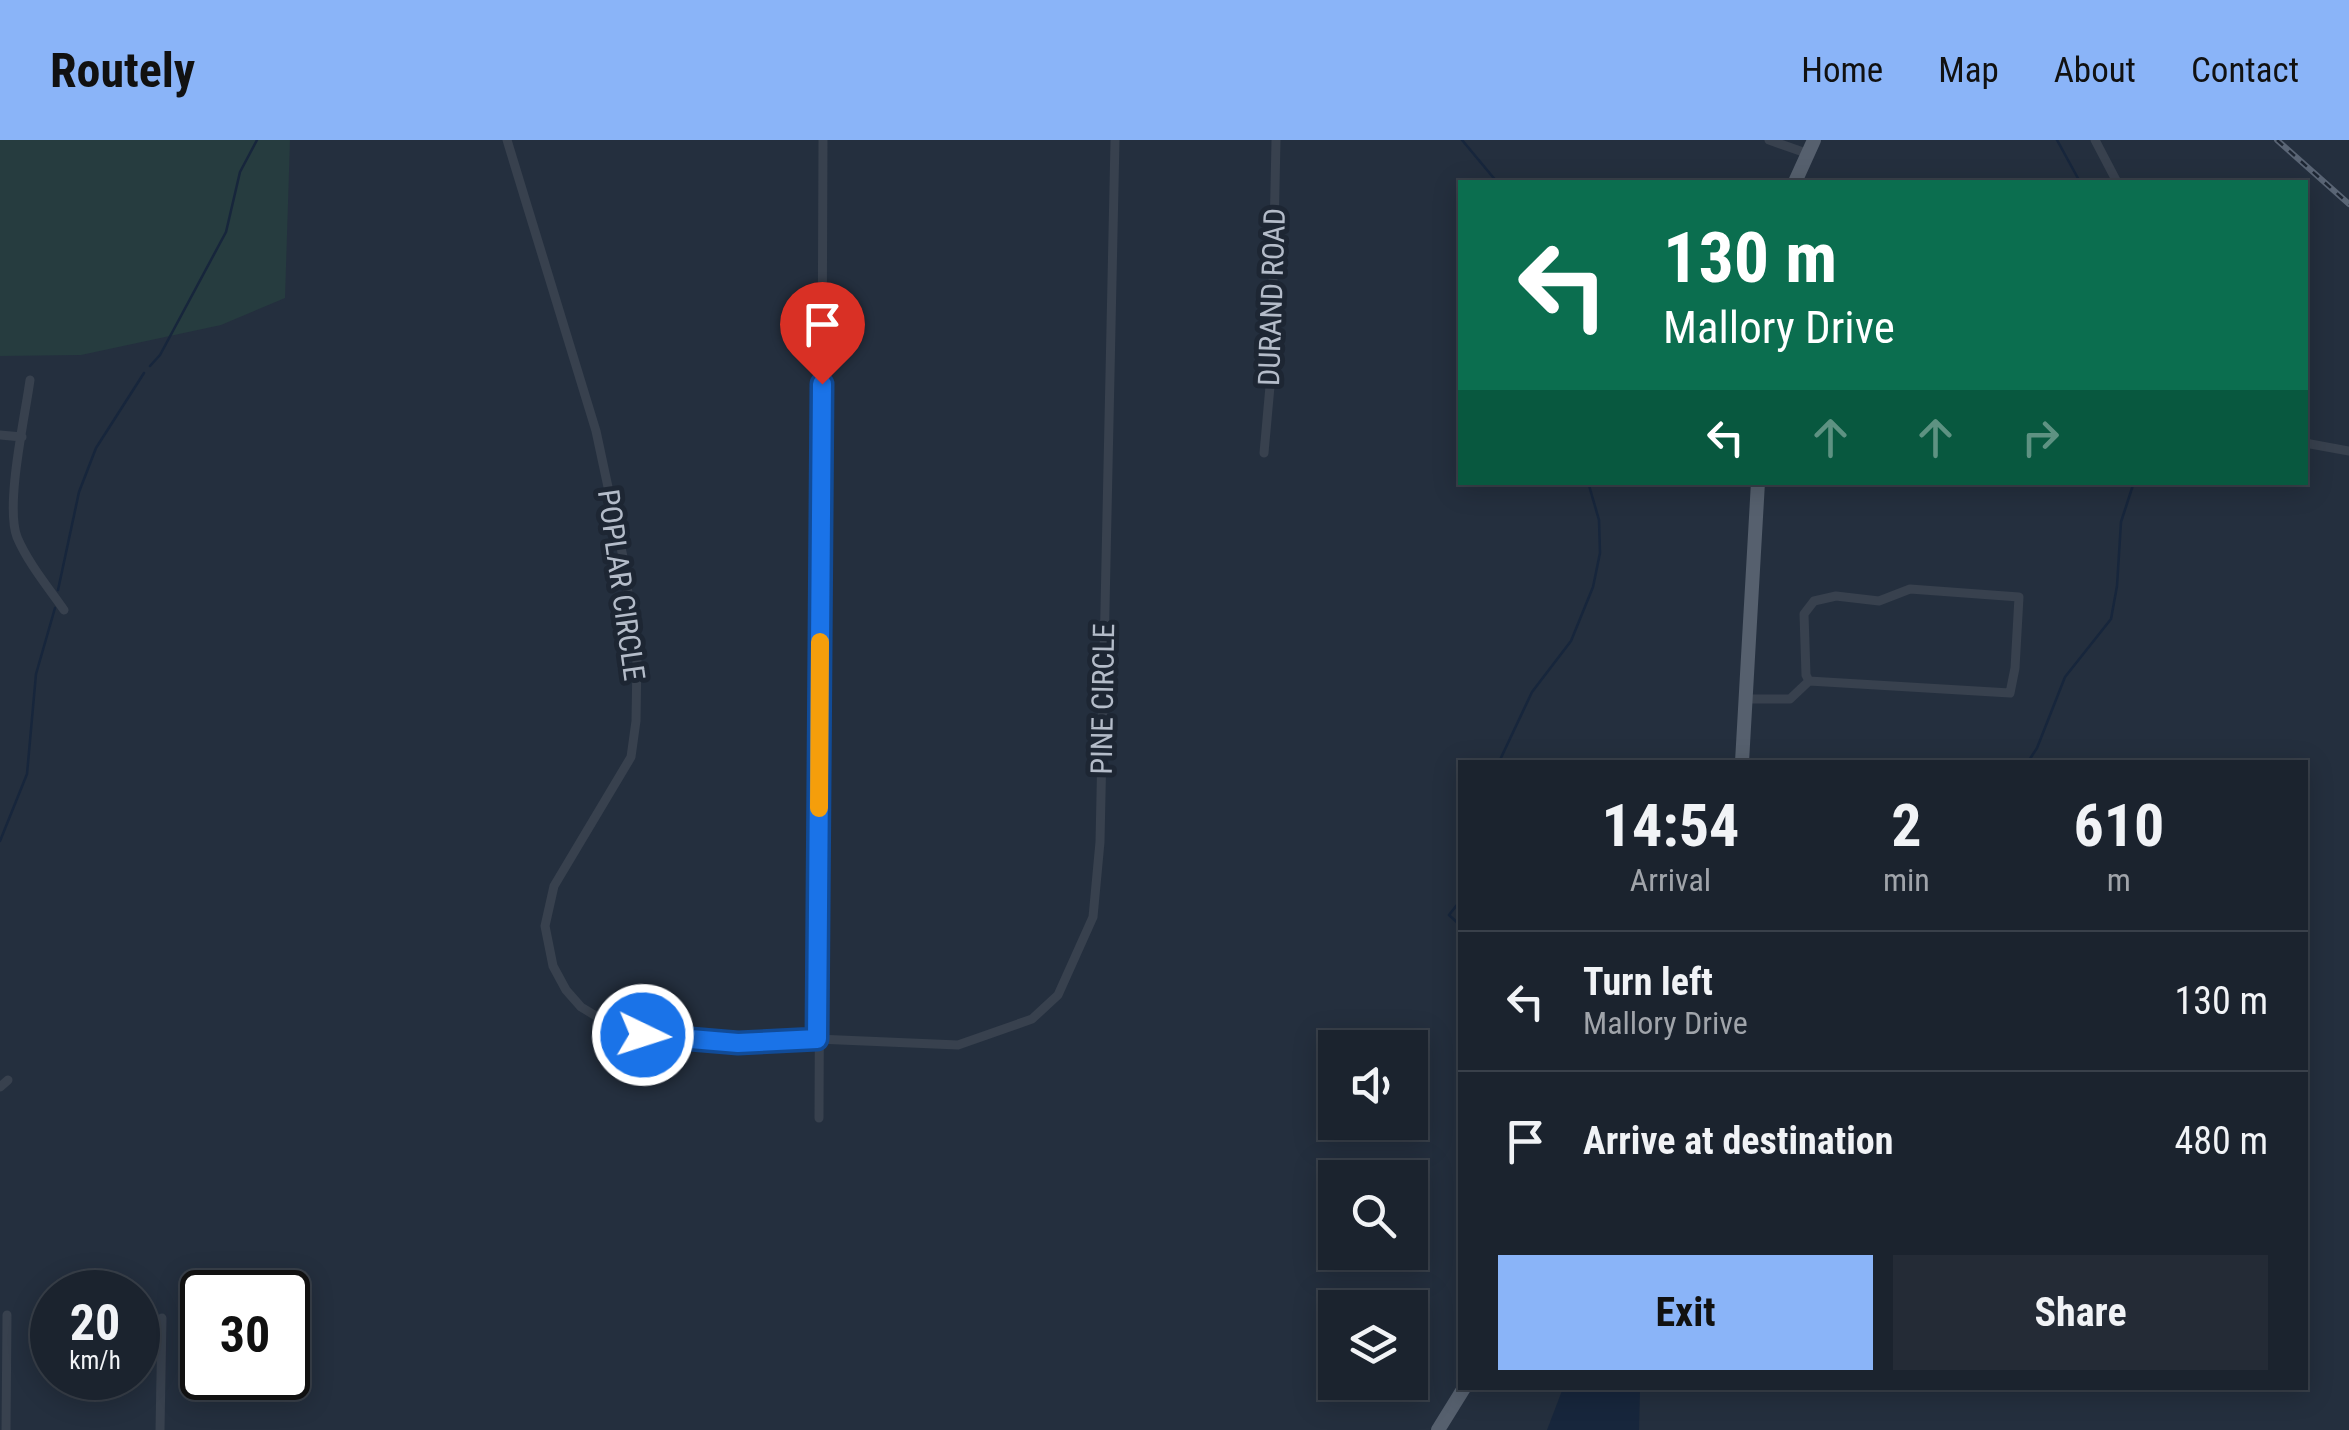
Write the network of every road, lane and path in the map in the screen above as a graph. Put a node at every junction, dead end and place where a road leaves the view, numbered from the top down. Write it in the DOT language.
graph roads {
  1 [pos="507,140"];
  2 [pos="823,140"];
  3 [pos="1115,140"];
  4 [pos="1276,140"];
  5 [pos="1769,140"];
  6 [pos="2095,140"];
  7 [pos="1810,146"];
  8 [pos="1796,180"];
  9 [pos="2116,180"];
  10 [pos="30,380"];
  11 [pos="0,435"];
  12 [pos="22,436"];
  13 [pos="2308,444"];
  14 [pos="2349,451"];
  15 [pos="1264,453"];
  16 [pos="1758,485"];
  17 [pos="64,610"];
  18 [pos="1809,682"];
  19 [pos="1746,699"];
  20 [pos="1742,760"];
  21 [pos="817,1039"];
  22 [pos="819,1118"];
  23 [pos="7,1315"];
  24 [pos="162,1318"];
  25 [pos="1463,1390"];
  26 [pos="6,1430"];
  27 [pos="160,1430"];
  28 [pos="1438,1430"];
  1 -- 21 [label="street, POPLAR CIRCLE"];
  2 -- 21 [label="street"];
  3 -- 21 [label="street, PINE CIRCLE"];
  4 -- 15 [label="street, DURAND ROAD"];
  5 -- 7 [label="street"];
  6 -- 9 [label="street"];
  7 -- 8 [label="main road"];
  10 -- 12 [label="street"];
  11 -- 12 [label="street"];
  12 -- 17 [label="street"];
  13 -- 14 [label="street"];
  16 -- 19 [label="main road"];
  18 -- 18 [label="street"];
  18 -- 19 [label="street"];
  19 -- 20 [label="main road"];
  21 -- 22 [label="street"];
  23 -- 26 [label="street"];
  24 -- 27 [label="street"];
  25 -- 28 [label="main road"];
}
